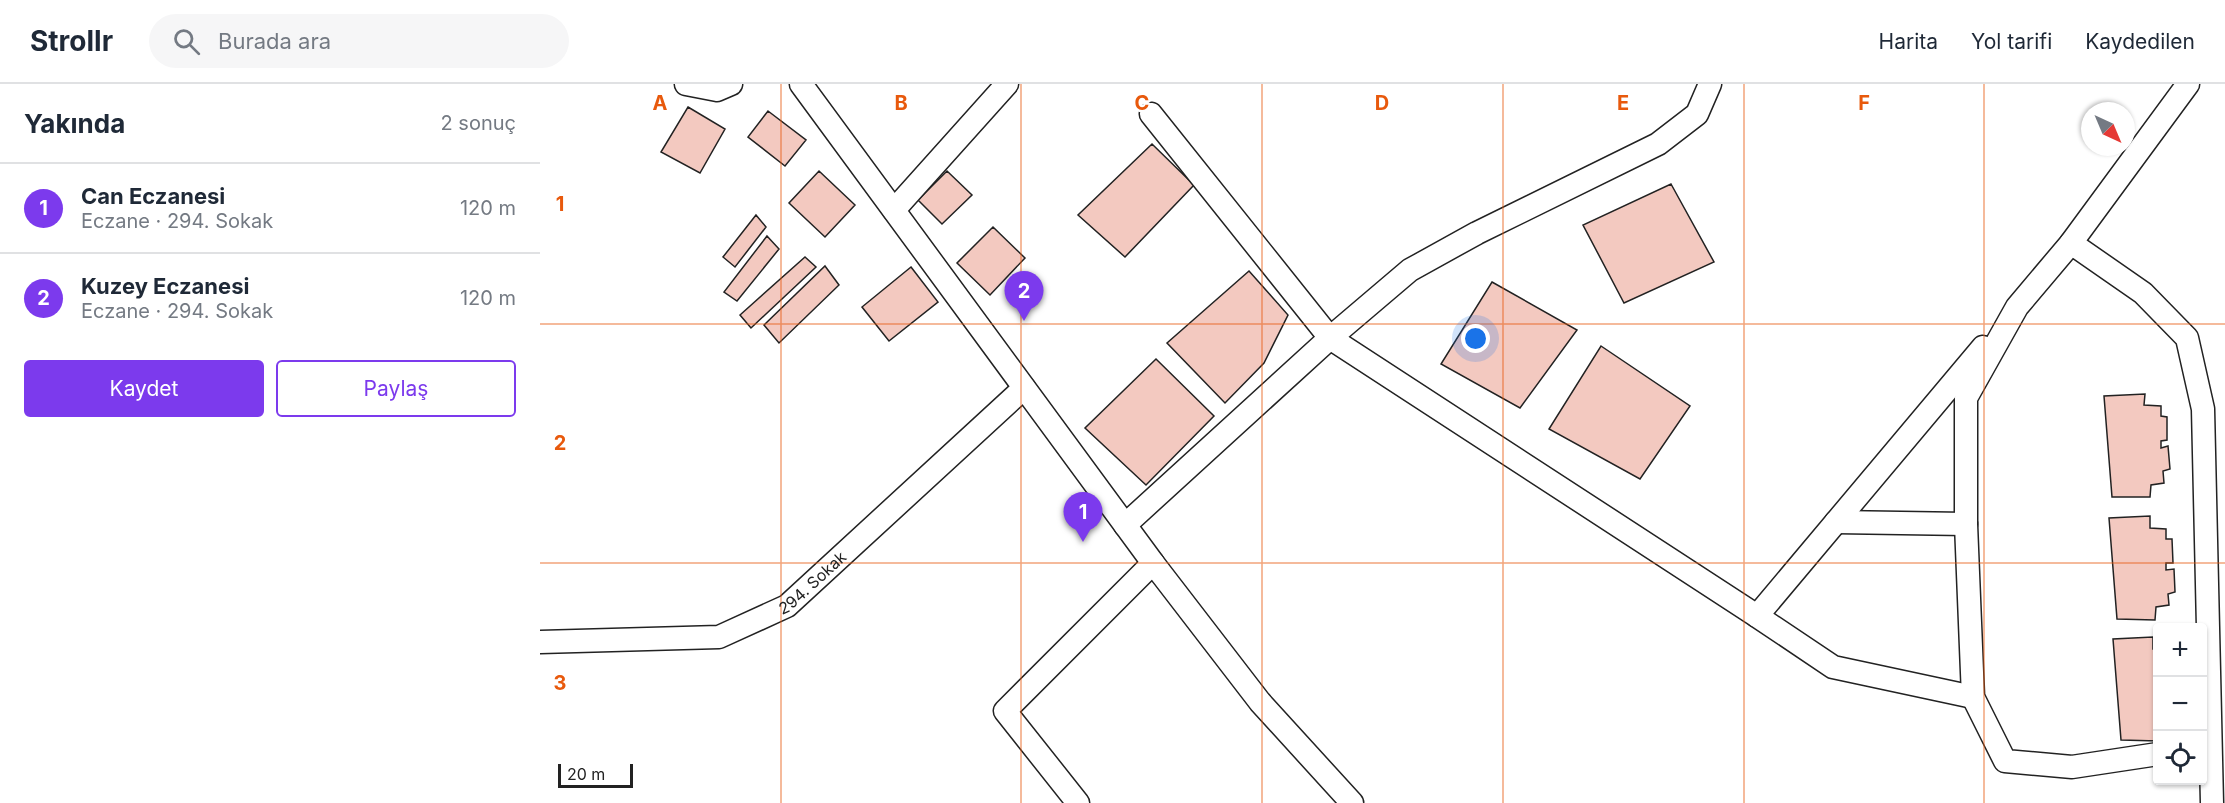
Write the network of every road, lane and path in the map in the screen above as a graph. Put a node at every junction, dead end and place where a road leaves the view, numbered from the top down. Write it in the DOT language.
graph roads {
  1 [pos="686,84"];
  2 [pos="731,84"];
  3 [pos="801,84"];
  4 [pos="1007,84"];
  5 [pos="1710,84"];
  6 [pos="2187,84"];
  7 [pos="1150,114"];
  8 [pos="894,210"];
  9 [pos="2071,243"];
  10 [pos="2017,307"];
  11 [pos="1330,338"];
  12 [pos="1024,388"];
  13 [pos="2215,493"];
  14 [pos="1836,522"];
  15 [pos="1966,524"];
  16 [pos="1125,525"];
  17 [pos="1153,563"];
  18 [pos="1757,616"];
  19 [pos="542,638"];
  20 [pos="1973,697"];
  21 [pos="2207,731"];
  22 [pos="2153,755"];
  23 [pos="2207,756"];
  24 [pos="1078,803"];
  25 [pos="1352,803"];
  26 [pos="2212,803"];
  1 -- 2 [label="street"];
  3 -- 8 [label="street"];
  4 -- 8 [label="street"];
  5 -- 11 [label="street"];
  6 -- 9 [label="street"];
  7 -- 11 [label="street"];
  8 -- 12 [label="street"];
  9 -- 10 [label="street"];
  9 -- 13 [label="street"];
  10 -- 14 [label="street"];
  10 -- 15 [label="street"];
  11 -- 16 [label="street"];
  11 -- 18 [label="street"];
  12 -- 16 [label="street"];
  12 -- 19 [label="street, 294. Sokak"];
  13 -- 21 [label="street"];
  14 -- 15 [label="street"];
  14 -- 18 [label="street"];
  15 -- 20 [label="street"];
  16 -- 17 [label="street"];
  17 -- 24 [label="street"];
  17 -- 25 [label="street"];
  18 -- 20 [label="street"];
  20 -- 22 [label="street"];
  23 -- 26 [label="street"];
}
